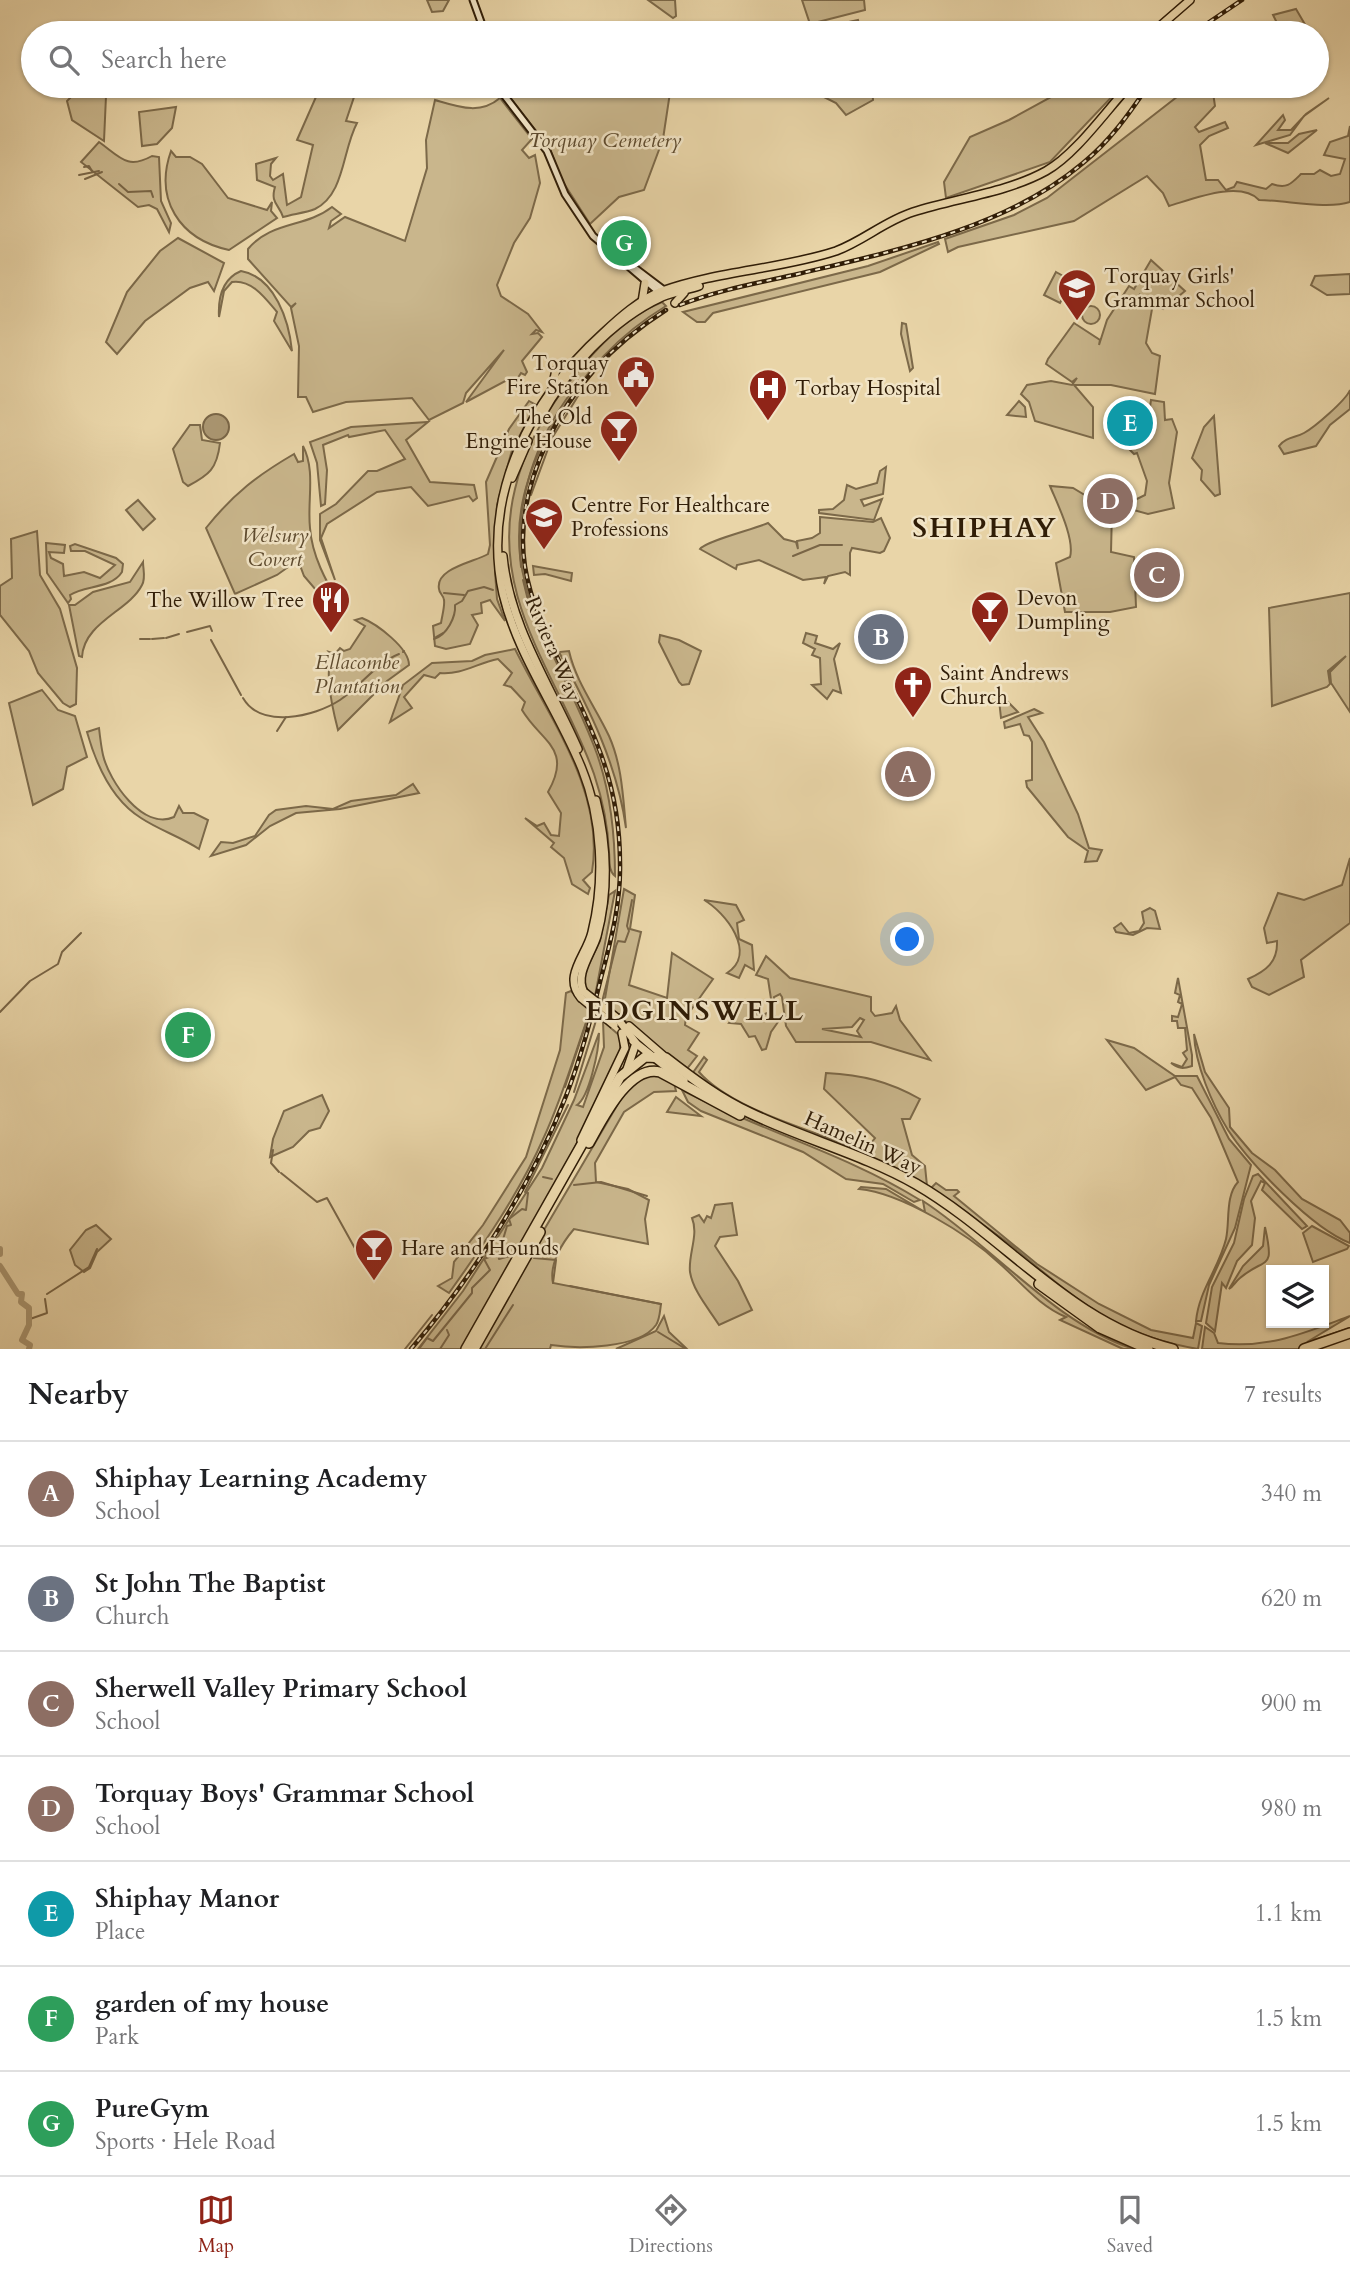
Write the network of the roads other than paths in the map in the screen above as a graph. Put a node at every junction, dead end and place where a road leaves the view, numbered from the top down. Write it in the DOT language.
graph roads {
  1 [pos="473,0"];
  2 [pos="1190,0"];
  3 [pos="481,21"];
  4 [pos="1167,21"];
  5 [pos="506,98"];
  6 [pos="1118,98"];
  7 [pos="623,263"];
  8 [pos="728,273"];
  9 [pos="645,283"];
  10 [pos="687,290"];
  11 [pos="664,293"];
  12 [pos="642,302"];
  13 [pos="675,303"];
  14 [pos="556,370"];
  15 [pos="543,402"];
  16 [pos="513,642"];
  17 [pos="556,715"];
  18 [pos="602,883"];
  19 [pos="598,896"];
  20 [pos="575,983"];
  21 [pos="615,1022"];
  22 [pos="622,1033"];
  23 [pos="636,1043"];
  24 [pos="651,1055"];
  25 [pos="666,1058"];
  26 [pos="627,1069"];
  27 [pos="678,1076"];
  28 [pos="694,1087"];
  29 [pos="593,1137"];
  30 [pos="576,1159"];
  31 [pos="1350,1334"];
  32 [pos="1350,1339"];
  33 [pos="466,1349"];
  34 [pos="474,1349"];
  35 [pos="1149,1349"];
  36 [pos="1173,1349"];
  37 [pos="1304,1349"];
  38 [pos="1325,1349"];
  1 -- 3 [label="main road"];
  2 -- 4 [label="main road"];
  5 -- 7 [label="main road"];
  6 -- 8 [label="main road"];
  7 -- 9 [label="main road"];
  7 -- 11 [label="main road"];
  8 -- 10 [label="main road"];
  8 -- 11 [label="main road"];
  9 -- 11 [label="main road"];
  9 -- 12 [label="main road"];
  10 -- 11 [label="main road"];
  10 -- 13 [label="main road"];
  11 -- 12 [label="main road, Riviera Way"];
  11 -- 20 [label="main road, Riviera Way"];
  12 -- 15 [label="main road, Riviera Way"];
  14 -- 15 [label="main road"];
  15 -- 17 [label="main road, Riviera Way"];
  16 -- 17 [label="main road, Riviera Way"];
  17 -- 19 [label="main road, Riviera Way"];
  18 -- 19 [label="main road"];
  19 -- 20 [label="main road, Riviera Way"];
  20 -- 21 [label="main road, bridge"];
  21 -- 22 [label="main road"];
  21 -- 23 [label="main road"];
  21 -- 25 [label="main road"];
  22 -- 23 [label="main road"];
  22 -- 30 [label="main road"];
  23 -- 24 [label="main road"];
  23 -- 26 [label="main road"];
  24 -- 25 [label="highway"];
  24 -- 26 [label="highway"];
  24 -- 27 [label="main road"];
  25 -- 27 [label="highway"];
  26 -- 29 [label="main road"];
  26 -- 30 [label="highway"];
  27 -- 28 [label="highway"];
  27 -- 29 [label="highway"];
  28 -- 35 [label="highway, Hamelin Way"];
  28 -- 36 [label="highway, Hamelin Way"];
  29 -- 30 [label="highway"];
  30 -- 33 [label="highway"];
  30 -- 34 [label="highway"];
  31 -- 37 [label="highway"];
  32 -- 38 [label="highway"];
}
